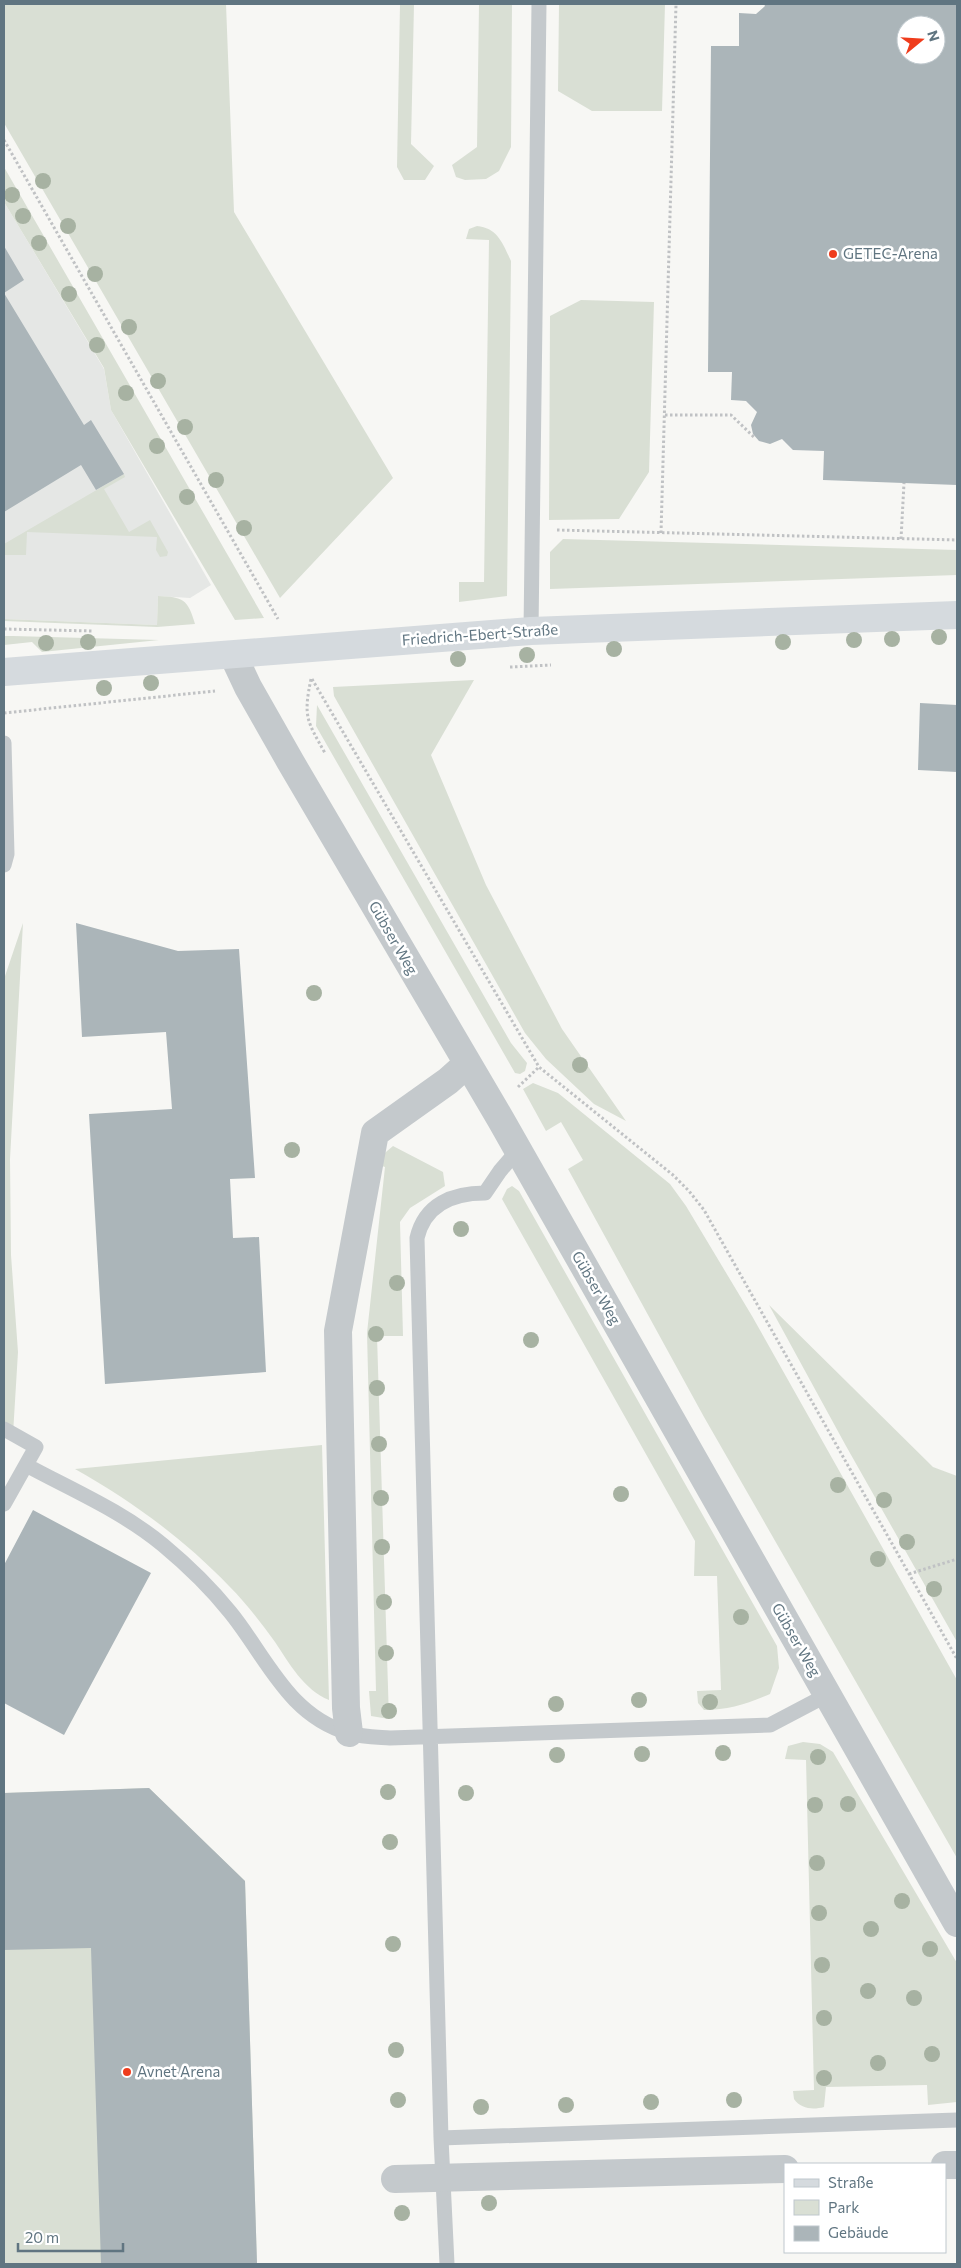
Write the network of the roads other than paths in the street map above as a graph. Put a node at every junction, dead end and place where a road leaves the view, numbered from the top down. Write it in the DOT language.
graph roads {
  1 [pos="539,4"];
  2 [pos="957,615"];
  3 [pos="531,631"];
  4 [pos="232,655"];
  5 [pos="4,672"];
  6 [pos="4,744"];
  7 [pos="4,865"];
  8 [pos="467,1064"];
  9 [pos="518,1150"];
  10 [pos="4,1429"];
  11 [pos="26,1465"];
  12 [pos="4,1504"];
  13 [pos="827,1695"];
  14 [pos="349,1733"];
  15 [pos="429,1736"];
  16 [pos="957,1923"];
  17 [pos="957,2120"];
  18 [pos="441,2138"];
  19 [pos="784,2169"];
  20 [pos="442,2178"];
  21 [pos="395,2179"];
  22 [pos="447,2264"];
  1 -- 3 [label="lane"];
  2 -- 3 [label="street, Friedrich-Ebert-Straße"];
  3 -- 4 [label="street, Friedrich-Ebert-Straße"];
  4 -- 5 [label="street, Friedrich-Ebert-Straße"];
  4 -- 8 [label="street, Gübser Weg"];
  6 -- 7 [label="lane"];
  8 -- 9 [label="street, Gübser Weg"];
  8 -- 14 [label="street"];
  9 -- 13 [label="street, Gübser Weg"];
  9 -- 15 [label="lane"];
  10 -- 11 [label="lane"];
  11 -- 12 [label="lane"];
  11 -- 14 [label="lane"];
  13 -- 15 [label="lane"];
  13 -- 16 [label="street, Gübser Weg"];
  14 -- 15 [label="lane"];
  15 -- 18 [label="lane"];
  17 -- 18 [label="lane"];
  18 -- 20 [label="lane"];
  19 -- 20 [label="street"];
  20 -- 21 [label="street"];
  20 -- 22 [label="lane"];
}
